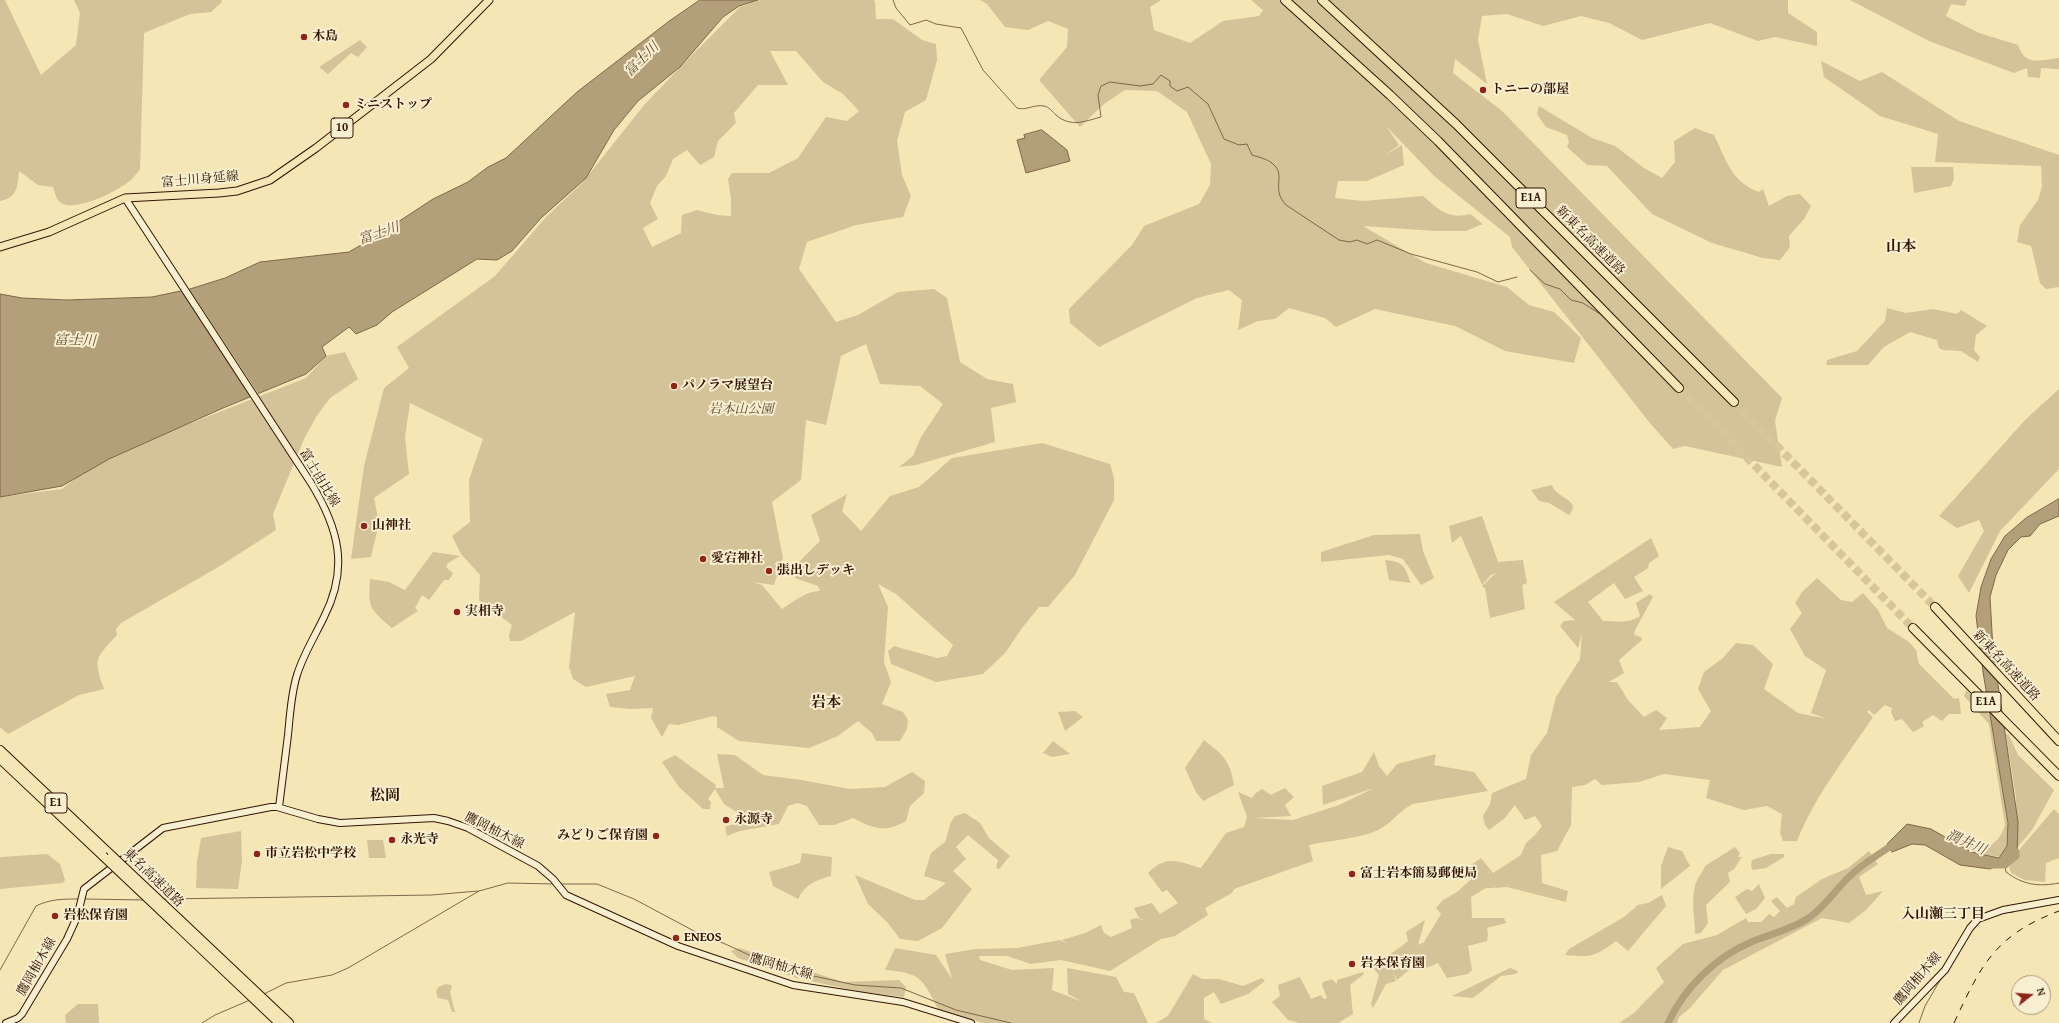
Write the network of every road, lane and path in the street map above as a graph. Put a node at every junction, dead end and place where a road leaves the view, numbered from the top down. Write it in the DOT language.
graph roads {
  1 [pos="489,0"];
  2 [pos="1285,0"];
  3 [pos="1322,0"];
  4 [pos="125,198"];
  5 [pos="0,247"];
  6 [pos="1679,388"];
  7 [pos="1734,402"];
  8 [pos="1935,607"];
  9 [pos="1913,628"];
  10 [pos="2059,742"];
  11 [pos="0,750"];
  12 [pos="0,759"];
  13 [pos="2059,776"];
  14 [pos="279,807"];
  15 [pos="2059,900"];
  16 [pos="178,923"];
  17 [pos="254,995"];
  18 [pos="6,1023"];
  19 [pos="280,1023"];
  20 [pos="289,1023"];
  21 [pos="971,1023"];
  22 [pos="1894,1023"];
  1 -- 4 [label="main road, 富士川身延線 / 10"];
  2 -- 6 [label="highway, E1A"];
  3 -- 7 [label="highway, 新東名高速道路 / E1A"];
  4 -- 5 [label="main road, 富士川身延線 / 10"];
  4 -- 14 [label="main road, 富士由比線"];
  8 -- 10 [label="highway, 新東名高速道路 / E1A"];
  9 -- 13 [label="highway, E1A"];
  11 -- 16 [label="highway, 東名高速道路 / E1, bridge"];
  12 -- 16 [label="highway, 東名高速道路 / E1, bridge"];
  14 -- 18 [label="main road, 鷹岡柚木線"];
  14 -- 21 [label="main road, 鷹岡柚木線"];
  15 -- 22 [label="main road, 鷹岡柚木線"];
  16 -- 17 [label="highway, 東名高速道路 / E1"];
  17 -- 19 [label="highway, 東名高速道路"];
  17 -- 20 [label="highway, 東名高速道路"];
}
